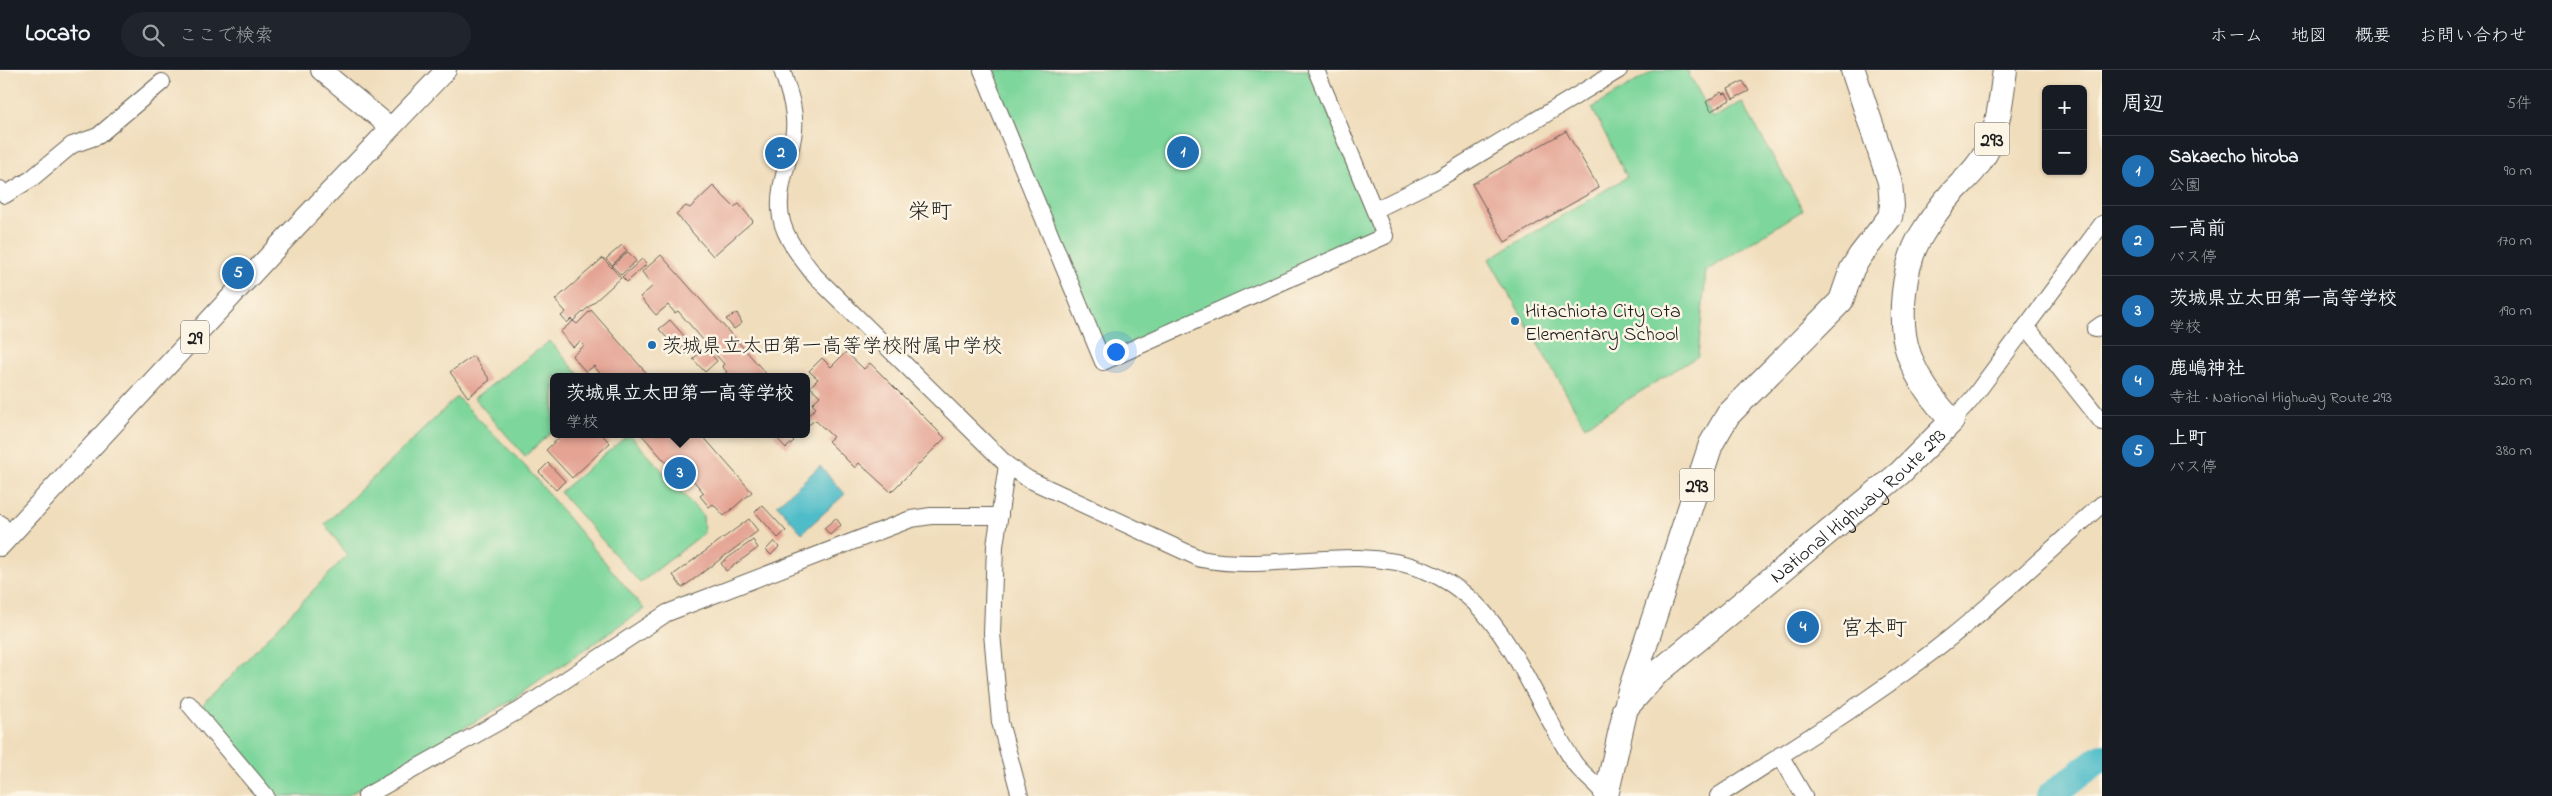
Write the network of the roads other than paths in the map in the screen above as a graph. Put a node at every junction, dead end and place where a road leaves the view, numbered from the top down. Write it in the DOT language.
graph roads {
  1 [pos="321,70"];
  2 [pos="446,70"];
  3 [pos="782,70"];
  4 [pos="982,70"];
  5 [pos="1619,70"];
  6 [pos="1853,70"];
  7 [pos="2005,70"];
  8 [pos="1318,71"];
  9 [pos="162,82"];
  10 [pos="390,127"];
  11 [pos="0,189"];
  12 [pos="1375,210"];
  13 [pos="2102,224"];
  14 [pos="2026,326"];
  15 [pos="1952,421"];
  16 [pos="2102,422"];
  17 [pos="1007,464"];
  18 [pos="2102,504"];
  19 [pos="1000,516"];
  20 [pos="3,535"];
  21 [pos="1647,668"];
  22 [pos="189,704"];
  23 [pos="1780,755"];
  24 [pos="266,796"];
  25 [pos="366,796"];
  26 [pos="1020,796"];
  27 [pos="1606,796"];
  28 [pos="1718,796"];
  29 [pos="1804,796"];
  1 -- 10 [label="main road"];
  2 -- 10 [label="main road"];
  3 -- 17 [label="street"];
  4 -- 12 [label="street"];
  5 -- 12 [label="street"];
  6 -- 21 [label="highway, 293"];
  7 -- 15 [label="highway, National Highway Route 293 / 293"];
  8 -- 12 [label="street"];
  9 -- 11 [label="street"];
  10 -- 20 [label="main road, 29"];
  13 -- 14 [label="street"];
  14 -- 15 [label="street"];
  14 -- 16 [label="street"];
  15 -- 21 [label="highway, National Highway Route 293"];
  17 -- 19 [label="street"];
  17 -- 27 [label="street"];
  18 -- 23 [label="street"];
  19 -- 25 [label="street"];
  19 -- 26 [label="street"];
  21 -- 27 [label="highway, 293"];
  22 -- 24 [label="street"];
  23 -- 28 [label="street"];
  23 -- 29 [label="street"];
}
